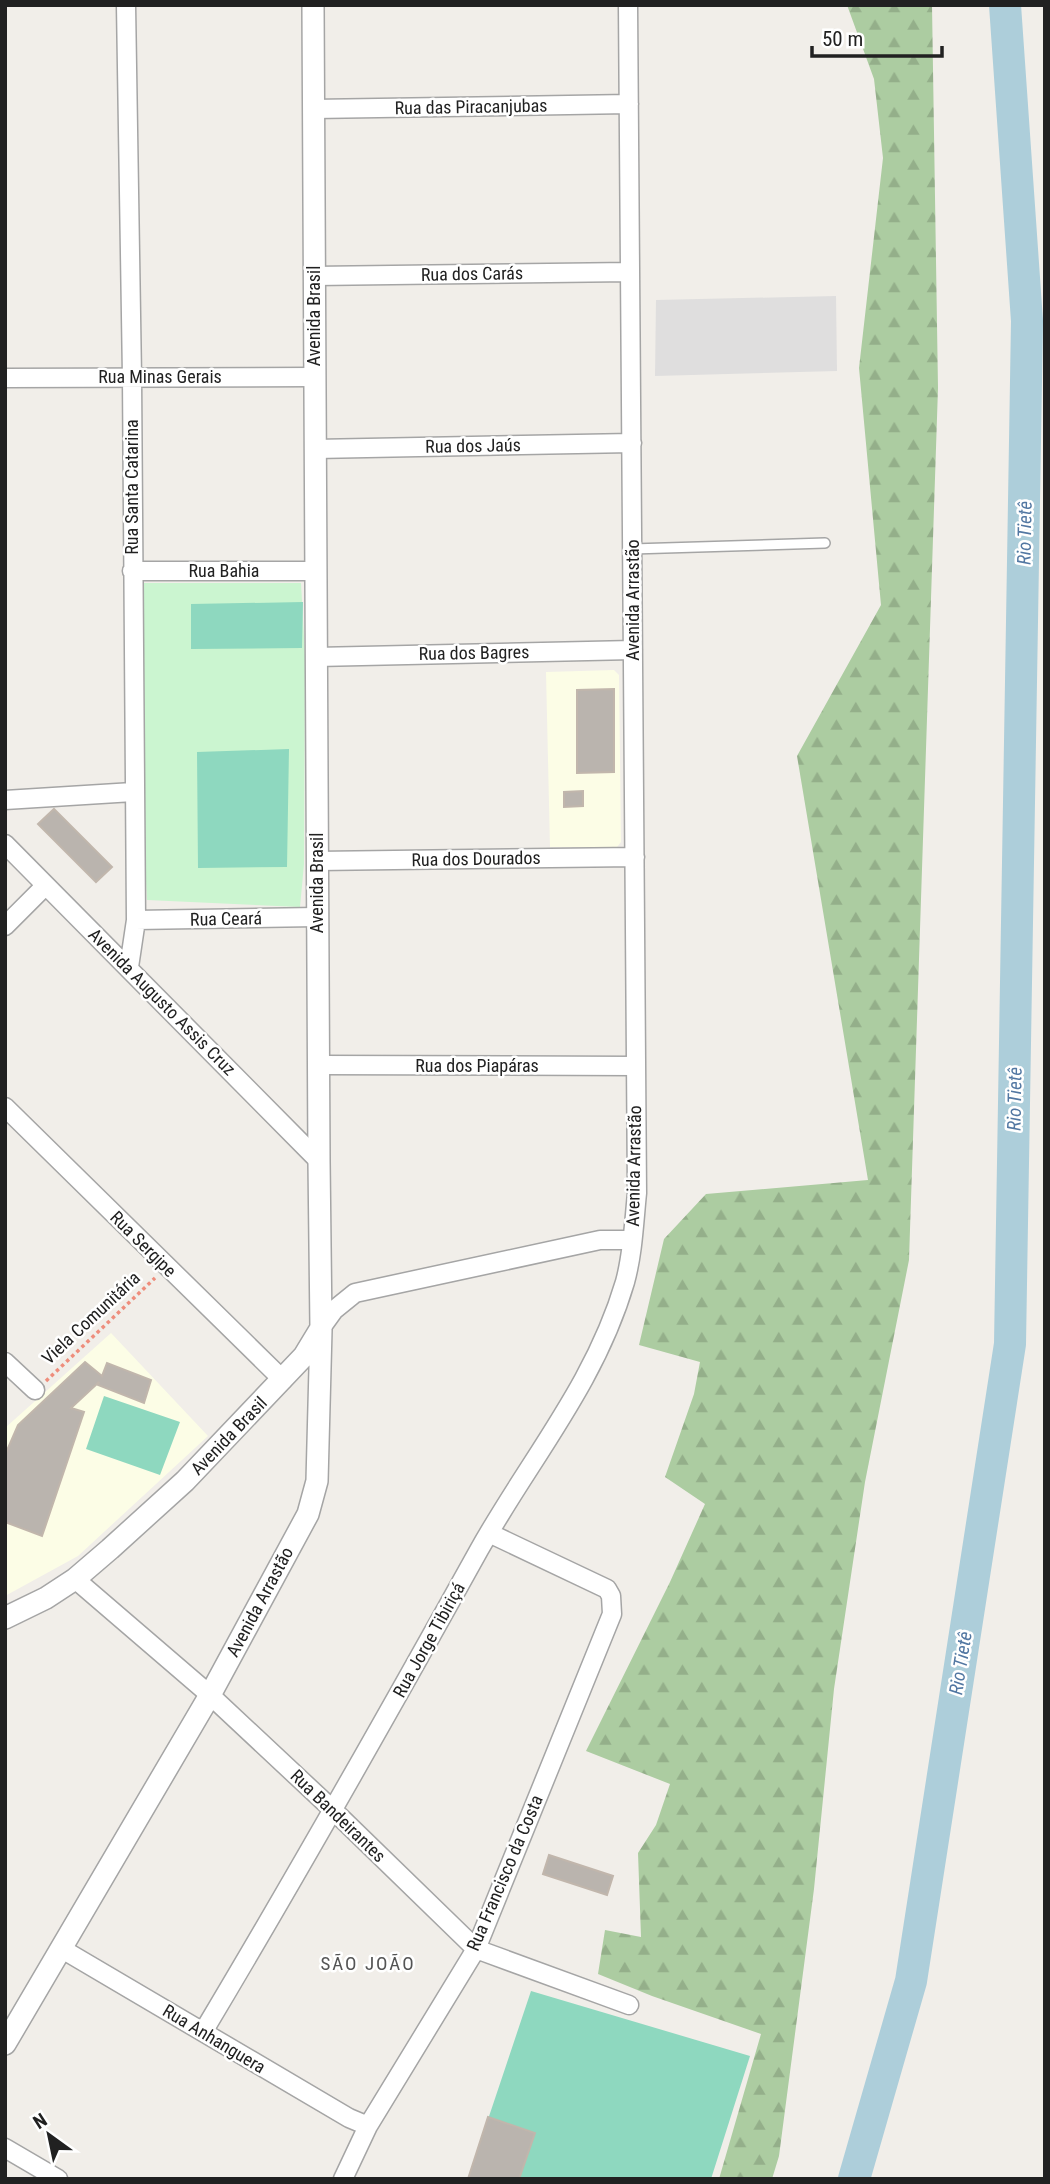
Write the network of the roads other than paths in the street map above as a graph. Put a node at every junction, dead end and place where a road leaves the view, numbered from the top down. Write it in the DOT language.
graph roads {
  1 [pos="126,5"];
  2 [pos="313,5"];
  3 [pos="628,5"];
  4 [pos="629,104"];
  5 [pos="313,108"];
  6 [pos="630,272"];
  7 [pos="314,276"];
  8 [pos="132,377"];
  9 [pos="314,377"];
  10 [pos="5,378"];
  11 [pos="632,443"];
  12 [pos="315,449"];
  13 [pos="825,543"];
  14 [pos="632,549"];
  15 [pos="316,570"];
  16 [pos="132,571"];
  17 [pos="633,650"];
  18 [pos="316,657"];
  19 [pos="133,792"];
  20 [pos="5,800"];
  21 [pos="5,844"];
  22 [pos="635,857"];
  23 [pos="317,861"];
  24 [pos="45,886"];
  25 [pos="317,917"];
  26 [pos="136,920"];
  27 [pos="5,926"];
  28 [pos="130,967"];
  29 [pos="318,1065"];
  30 [pos="636,1066"];
  31 [pos="5,1107"];
  32 [pos="318,1161"];
  33 [pos="632,1240"];
  34 [pos="321,1328"];
  35 [pos="5,1362"];
  36 [pos="283,1380"];
  37 [pos="35,1390"];
  38 [pos="489,1533"];
  39 [pos="75,1579"];
  40 [pos="5,1618"];
  41 [pos="210,1695"];
  42 [pos="334,1811"];
  43 [pos="475,1948"];
  44 [pos="62,1949"];
  45 [pos="629,2005"];
  46 [pos="203,2032"];
  47 [pos="5,2044"];
  48 [pos="368,2126"];
  49 [pos="5,2148"];
  50 [pos="58,2179"];
  51 [pos="343,2179"];
  1 -- 8 [label="street, Rua Santa Catarina"];
  2 -- 5 [label="street, Avenida Brasil"];
  3 -- 4 [label="street, Avenida Arrastão"];
  4 -- 5 [label="street, Rua das Piracanjubas"];
  4 -- 6 [label="street, Avenida Arrastão"];
  5 -- 7 [label="street, Avenida Brasil"];
  6 -- 7 [label="street, Rua dos Carás"];
  6 -- 11 [label="street, Avenida Arrastão"];
  7 -- 9 [label="street, Avenida Brasil"];
  8 -- 9 [label="street, Rua Minas Gerais"];
  8 -- 10 [label="street, Rua Minas Gerais"];
  8 -- 16 [label="street, Rua Santa Catarina"];
  9 -- 12 [label="street, Avenida Brasil"];
  11 -- 12 [label="street, Rua dos Jaús"];
  11 -- 14 [label="street, Avenida Arrastão"];
  12 -- 15 [label="street, Avenida Brasil"];
  13 -- 14 [label="lane"];
  14 -- 17 [label="street, Avenida Arrastão"];
  15 -- 16 [label="street, Rua Bahia"];
  15 -- 18 [label="street, Avenida Brasil"];
  16 -- 19 [label="street, Rua Santa Catarina"];
  17 -- 18 [label="street, Rua dos Bagres"];
  17 -- 22 [label="street, Avenida Arrastão"];
  18 -- 23 [label="street, Avenida Brasil"];
  19 -- 20 [label="street"];
  19 -- 26 [label="street, Rua Santa Catarina"];
  21 -- 24 [label="street, Avenida Augusto Assis Cruz"];
  22 -- 23 [label="street, Rua dos Dourados"];
  22 -- 30 [label="street, Avenida Arrastão"];
  23 -- 25 [label="street, Avenida Brasil"];
  24 -- 27 [label="street"];
  24 -- 28 [label="street, Avenida Augusto Assis Cruz"];
  25 -- 26 [label="street, Rua Ceará"];
  25 -- 29 [label="street, Avenida Brasil"];
  26 -- 28 [label="street, Rua Santa Catarina"];
  28 -- 32 [label="street, Avenida Augusto Assis Cruz"];
  29 -- 30 [label="street, Rua dos Piapáras"];
  29 -- 32 [label="street, Avenida Brasil"];
  30 -- 33 [label="street, Avenida Arrastão"];
  31 -- 36 [label="street, Rua Sergipe"];
  32 -- 34 [label="street, Avenida Brasil"];
  33 -- 34 [label="street, Avenida Arrastão"];
  33 -- 38 [label="street, Rua Jorge Tibiriçá"];
  34 -- 36 [label="street, Avenida Brasil"];
  34 -- 41 [label="street, Avenida Arrastão"];
  35 -- 37 [label="street"];
  36 -- 39 [label="street, Avenida Brasil"];
  38 -- 42 [label="street, Rua Jorge Tibiriçá"];
  38 -- 43 [label="street, Rua Francisco da Costa"];
  39 -- 40 [label="street, Avenida Brasil"];
  39 -- 41 [label="street, Rua Bandeirantes"];
  41 -- 42 [label="street, Rua Bandeirantes"];
  41 -- 44 [label="street, Avenida Arrastão"];
  42 -- 43 [label="street, Rua Bandeirantes"];
  42 -- 46 [label="street, Rua Jorge Tibiriçá"];
  43 -- 45 [label="street, Rua Bandeirantes"];
  43 -- 48 [label="street, Rua Francisco da Costa"];
  44 -- 46 [label="street, Rua Anhanguera"];
  44 -- 47 [label="street, Avenida Arrastão"];
  46 -- 48 [label="street, Rua Anhanguera"];
  48 -- 51 [label="street, Rua Francisco da Costa"];
  49 -- 50 [label="street"];
}
